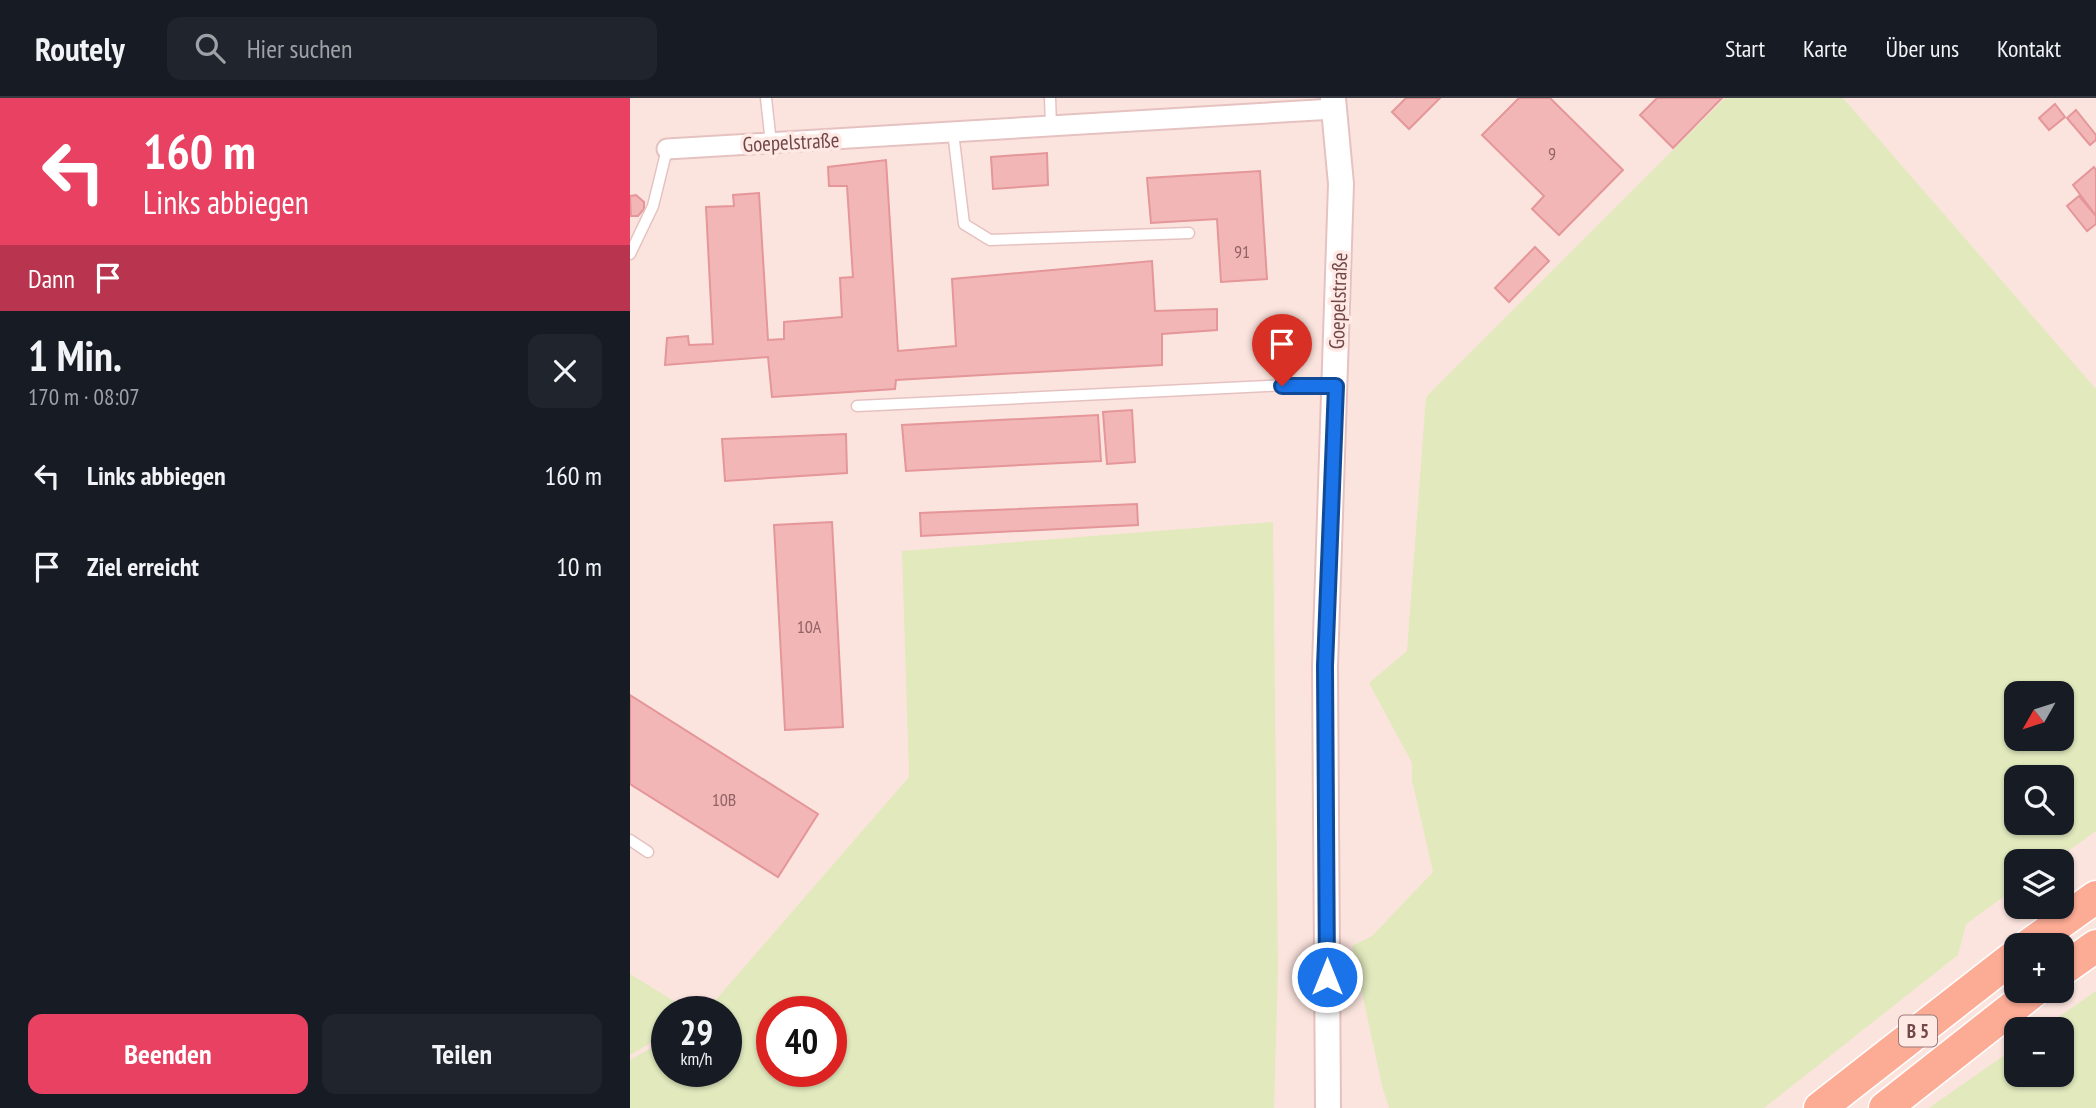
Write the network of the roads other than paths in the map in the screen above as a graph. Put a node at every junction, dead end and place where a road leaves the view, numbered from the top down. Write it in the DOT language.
graph roads {
  1 [pos="766,98"];
  2 [pos="1050,98"];
  3 [pos="1333,104"];
  4 [pos="1051,126"];
  5 [pos="953,132"];
  6 [pos="771,143"];
  7 [pos="667,149"];
  8 [pos="1189,233"];
  9 [pos="630,254"];
  10 [pos="1336,386"];
  11 [pos="857,406"];
  12 [pos="630,840"];
  13 [pos="648,852"];
  14 [pos="2096,897"];
  15 [pos="2046,933"];
  16 [pos="2096,946"];
  17 [pos="2074,962"];
  18 [pos="2004,964"];
  19 [pos="2018,1003"];
  20 [pos="1328,1082"];
  21 [pos="1328,1108"];
  22 [pos="1339,1108"];
  23 [pos="1820,1108"];
  24 [pos="1885,1108"];
  1 -- 6 [label="lane"];
  2 -- 4 [label="lane"];
  3 -- 4 [label="street, Goepelstraße"];
  3 -- 10 [label="street, Goepelstraße"];
  4 -- 5 [label="street, Goepelstraße"];
  5 -- 6 [label="street, Goepelstraße"];
  5 -- 8 [label="lane"];
  6 -- 7 [label="street, Goepelstraße"];
  7 -- 9 [label="lane"];
  10 -- 11 [label="lane"];
  10 -- 20 [label="street, Goepelstraße"];
  12 -- 13 [label="lane"];
  14 -- 15 [label="main road"];
  16 -- 17 [label="main road"];
  18 -- 23 [label="main road, B 5"];
  19 -- 24 [label="main road, B 5"];
  20 -- 21 [label="street, Goepelstraße"];
  20 -- 22 [label="street, Goepelstraße"];
}
